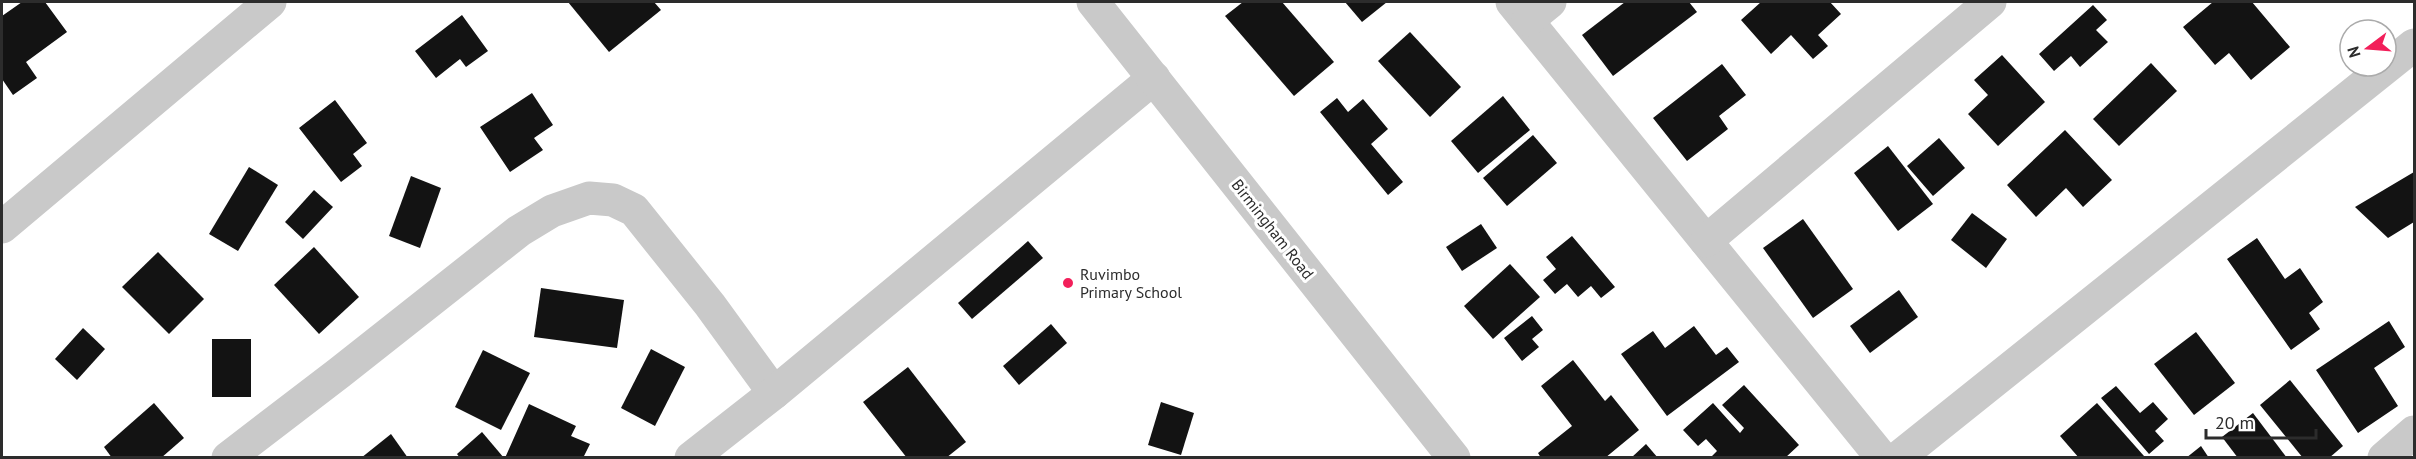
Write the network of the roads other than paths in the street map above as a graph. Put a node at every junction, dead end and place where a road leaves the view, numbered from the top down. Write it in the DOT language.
graph roads {
  1 [pos="270,2"];
  2 [pos="1093,2"];
  3 [pos="1990,2"];
  4 [pos="1530,8"];
  5 [pos="2415,45"];
  6 [pos="1154,78"];
  7 [pos="2,227"];
  8 [pos="1706,241"];
  9 [pos="774,393"];
  10 [pos="2415,432"];
  11 [pos="228,458"];
  12 [pos="691,458"];
  13 [pos="1454,458"];
  14 [pos="1882,458"];
  15 [pos="1898,458"];
  16 [pos="2384,458"];
  1 -- 7 [label="street"];
  2 -- 6 [label="street, Birmingham Road"];
  3 -- 8 [label="street"];
  4 -- 8 [label="street"];
  5 -- 15 [label="street"];
  6 -- 9 [label="street"];
  6 -- 13 [label="street, Birmingham Road"];
  8 -- 14 [label="street"];
  9 -- 11 [label="street"];
  9 -- 12 [label="street"];
  10 -- 16 [label="street"];
}
